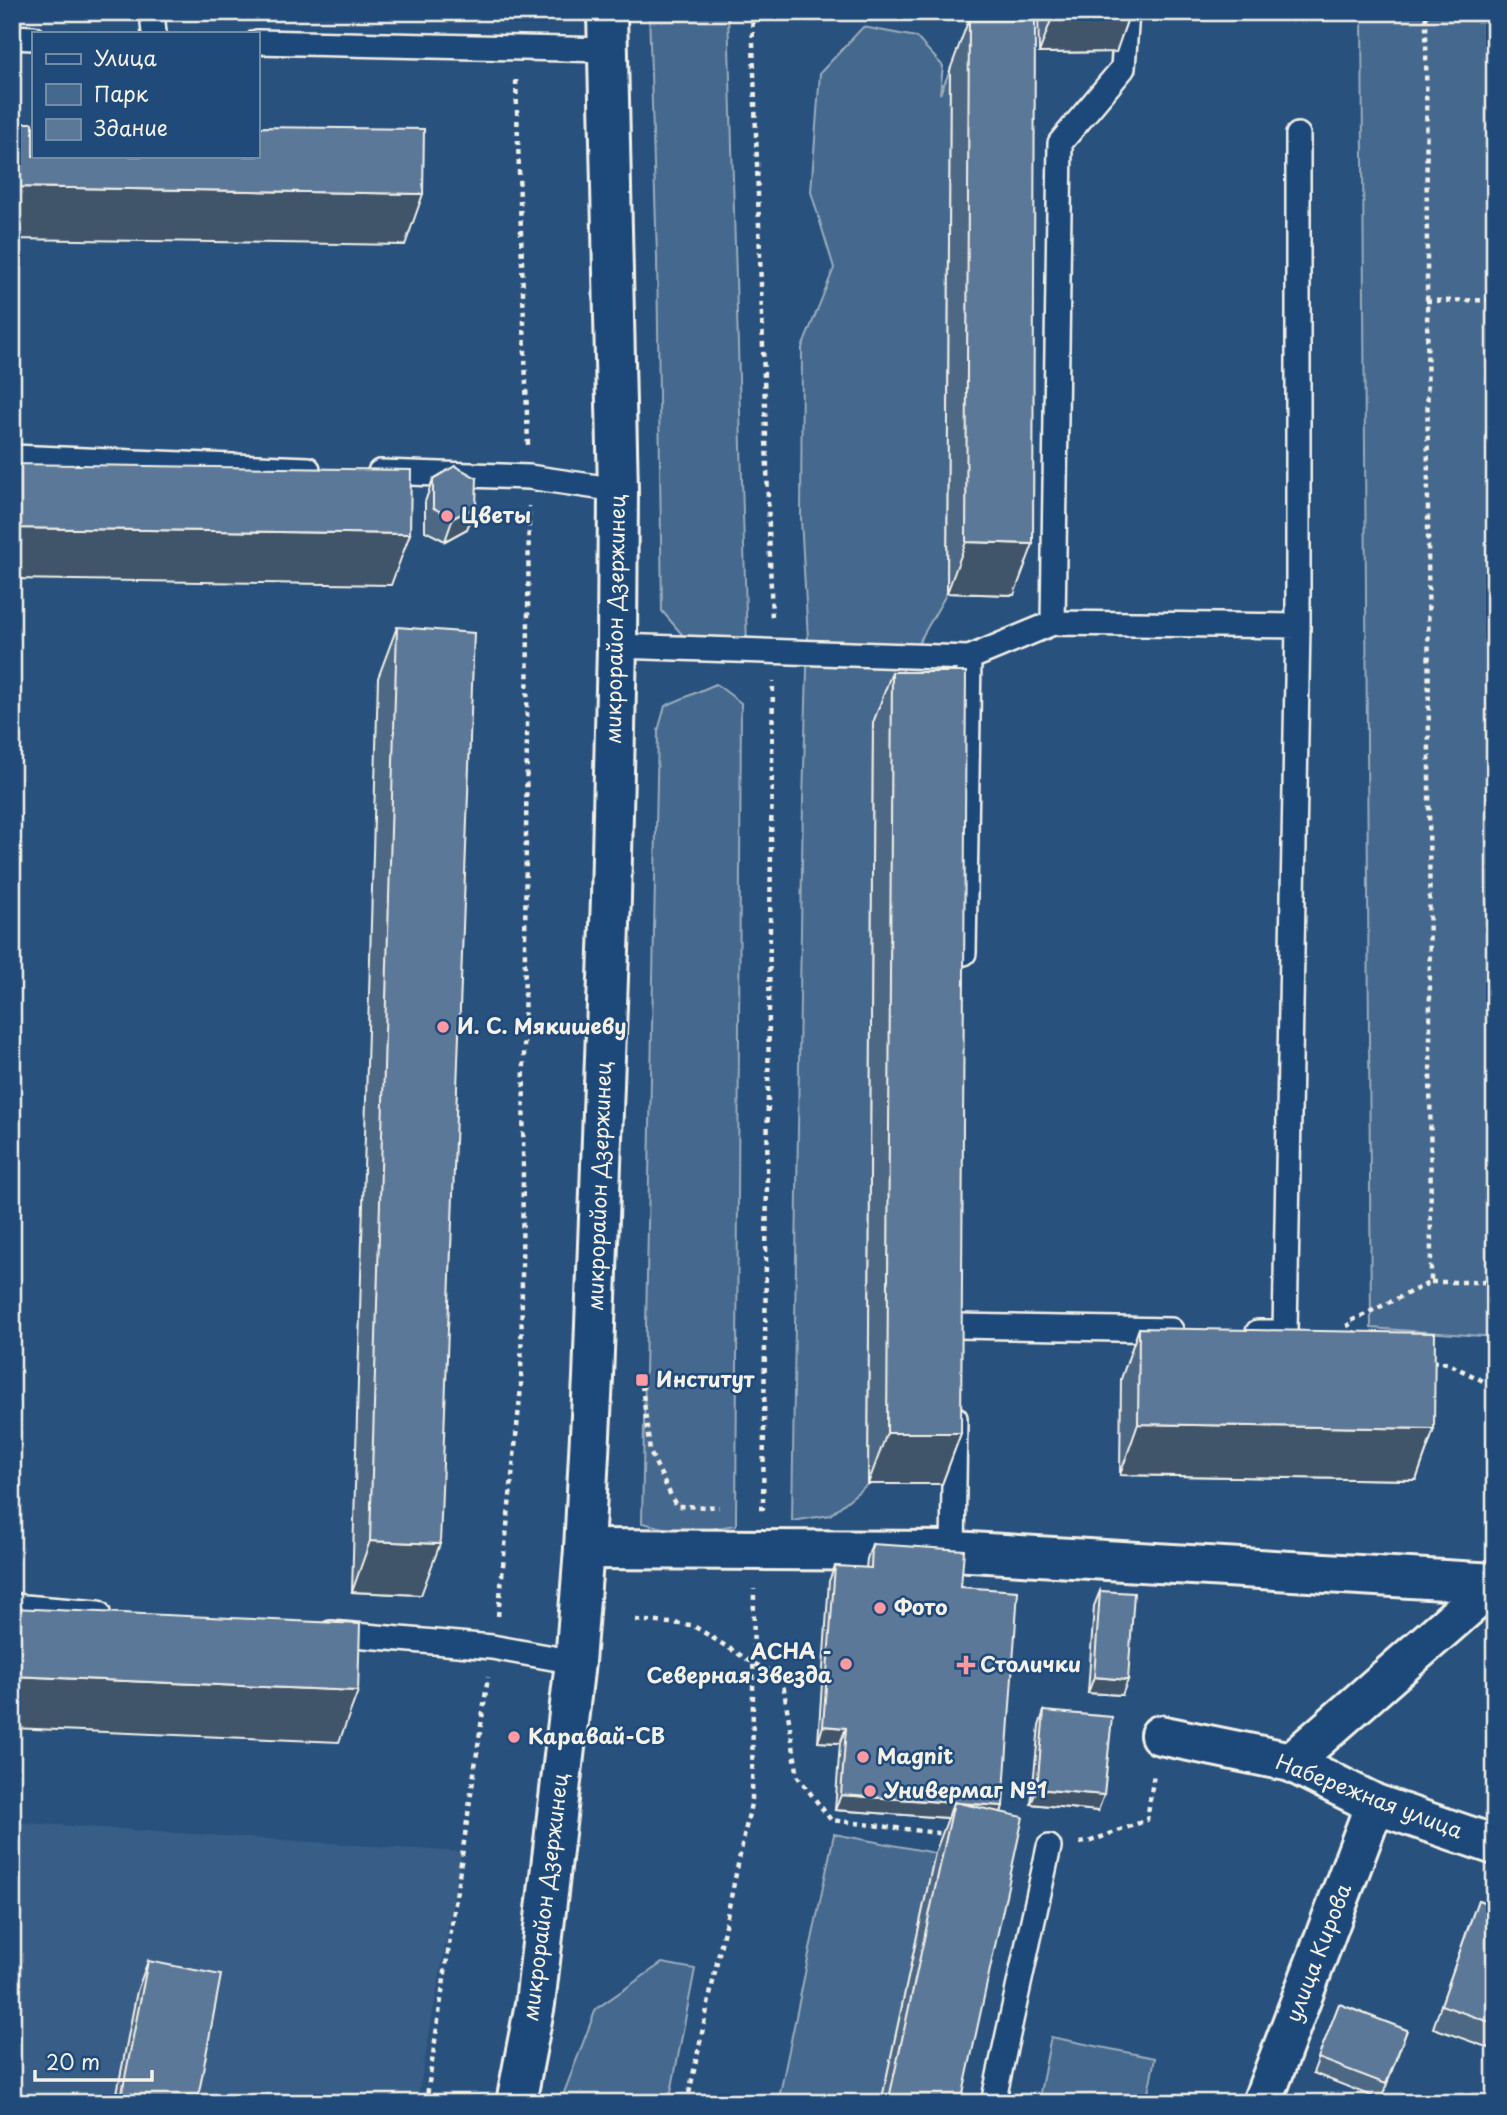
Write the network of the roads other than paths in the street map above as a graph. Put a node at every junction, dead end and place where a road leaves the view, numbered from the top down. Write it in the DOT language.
graph roads {
  1 [pos="152,12"];
  2 [pos="607,12"];
  3 [pos="1127,12"];
  4 [pos="155,32"];
  5 [pos="12,37"];
  6 [pos="32,37"];
  7 [pos="259,42"];
  8 [pos="608,50"];
  9 [pos="1298,135"];
  10 [pos="12,457"];
  11 [pos="334,470"];
  12 [pos="361,471"];
  13 [pos="618,490"];
  14 [pos="1053,623"];
  15 [pos="1298,626"];
  16 [pos="617,646"];
  17 [pos="969,658"];
  18 [pos="963,978"];
  19 [pos="957,1298"];
  20 [pos="957,1326"];
  21 [pos="1189,1331"];
  22 [pos="1230,1331"];
  23 [pos="957,1353"];
  24 [pos="956,1392"];
  25 [pos="584,1549"];
  26 [pos="953,1551"];
  27 [pos="12,1606"];
  28 [pos="122,1615"];
  29 [pos="314,1631"];
  30 [pos="575,1662"];
  31 [pos="1160,1735"];
  32 [pos="1291,1762"];
  33 [pos="1375,1804"];
  34 [pos="1495,1844"];
  35 [pos="1049,1846"];
  36 [pos="516,2103"];
  37 [pos="993,2103"];
  38 [pos="1262,2103"];
  1 -- 4 [label="lane"];
  2 -- 8 [label="main road, микрорайон Дзержинец"];
  3 -- 14 [label="lane"];
  5 -- 6 [label="lane"];
  7 -- 8 [label="lane"];
  8 -- 13 [label="main road, микрорайон Дзержинец"];
  9 -- 15 [label="lane"];
  10 -- 11 [label="lane"];
  12 -- 13 [label="lane"];
  13 -- 16 [label="main road, микрорайон Дзержинец"];
  14 -- 15 [label="lane"];
  14 -- 17 [label="lane"];
  15 -- 22 [label="lane"];
  16 -- 17 [label="lane"];
  16 -- 25 [label="main road, микрорайон Дзержинец"];
  17 -- 18 [label="lane"];
  19 -- 20 [label="lane"];
  20 -- 21 [label="lane"];
  20 -- 23 [label="lane"];
  24 -- 26 [label="lane"];
  25 -- 26 [label="main road"];
  25 -- 30 [label="main road, микрорайон Дзержинец"];
  26 -- 32 [label="main road"];
  27 -- 28 [label="lane"];
  29 -- 30 [label="lane"];
  30 -- 36 [label="main road, микрорайон Дзержинец"];
  31 -- 32 [label="main road, Набережная улица"];
  32 -- 33 [label="main road, Набережная улица"];
  33 -- 34 [label="main road, Набережная улица"];
  33 -- 38 [label="main road, улица Кирова"];
  35 -- 37 [label="lane"];
}
